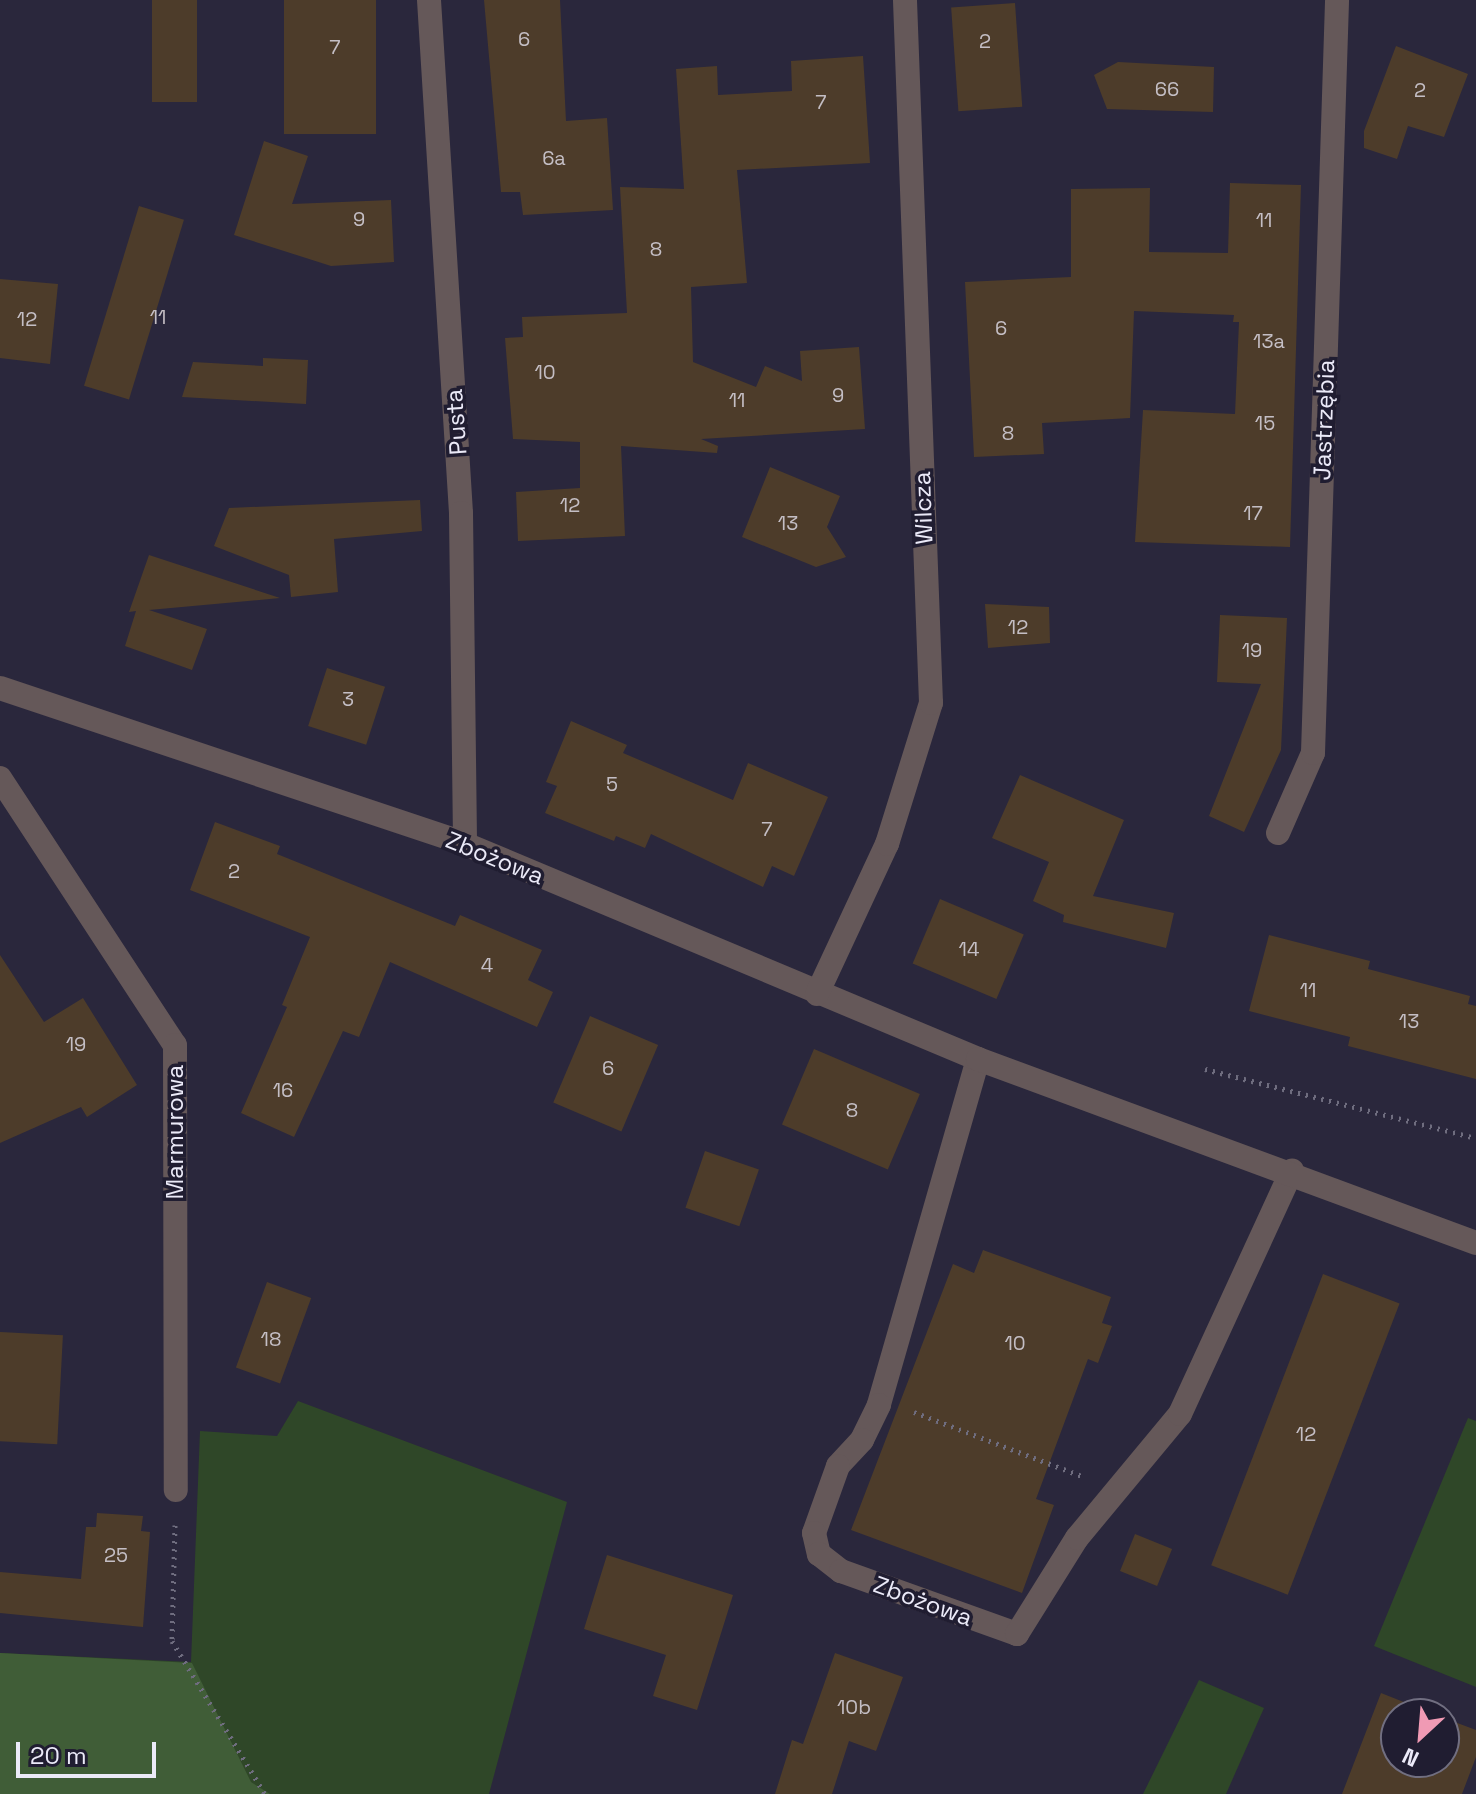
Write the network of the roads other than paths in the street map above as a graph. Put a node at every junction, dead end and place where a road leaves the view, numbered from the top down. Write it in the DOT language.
graph roads {
  1 [pos="429,0"];
  2 [pos="905,0"];
  3 [pos="1337,0"];
  4 [pos="0,688"];
  5 [pos="0,778"];
  6 [pos="1278,833"];
  7 [pos="465,844"];
  8 [pos="817,994"];
  9 [pos="978,1059"];
  10 [pos="1292,1171"];
  11 [pos="1476,1243"];
  12 [pos="176,1490"];
  1 -- 7 [label="street, Pusta"];
  2 -- 8 [label="street, Wilcza"];
  3 -- 6 [label="street, Jastrzębia"];
  4 -- 7 [label="street, Zbożowa"];
  5 -- 12 [label="street, Marmurowa"];
  7 -- 8 [label="street, Zbożowa"];
  8 -- 9 [label="street, Zbożowa"];
  9 -- 10 [label="street, Zbożowa"];
  9 -- 10 [label="street, Zbożowa"];
  10 -- 11 [label="street, Zbożowa"];
}
